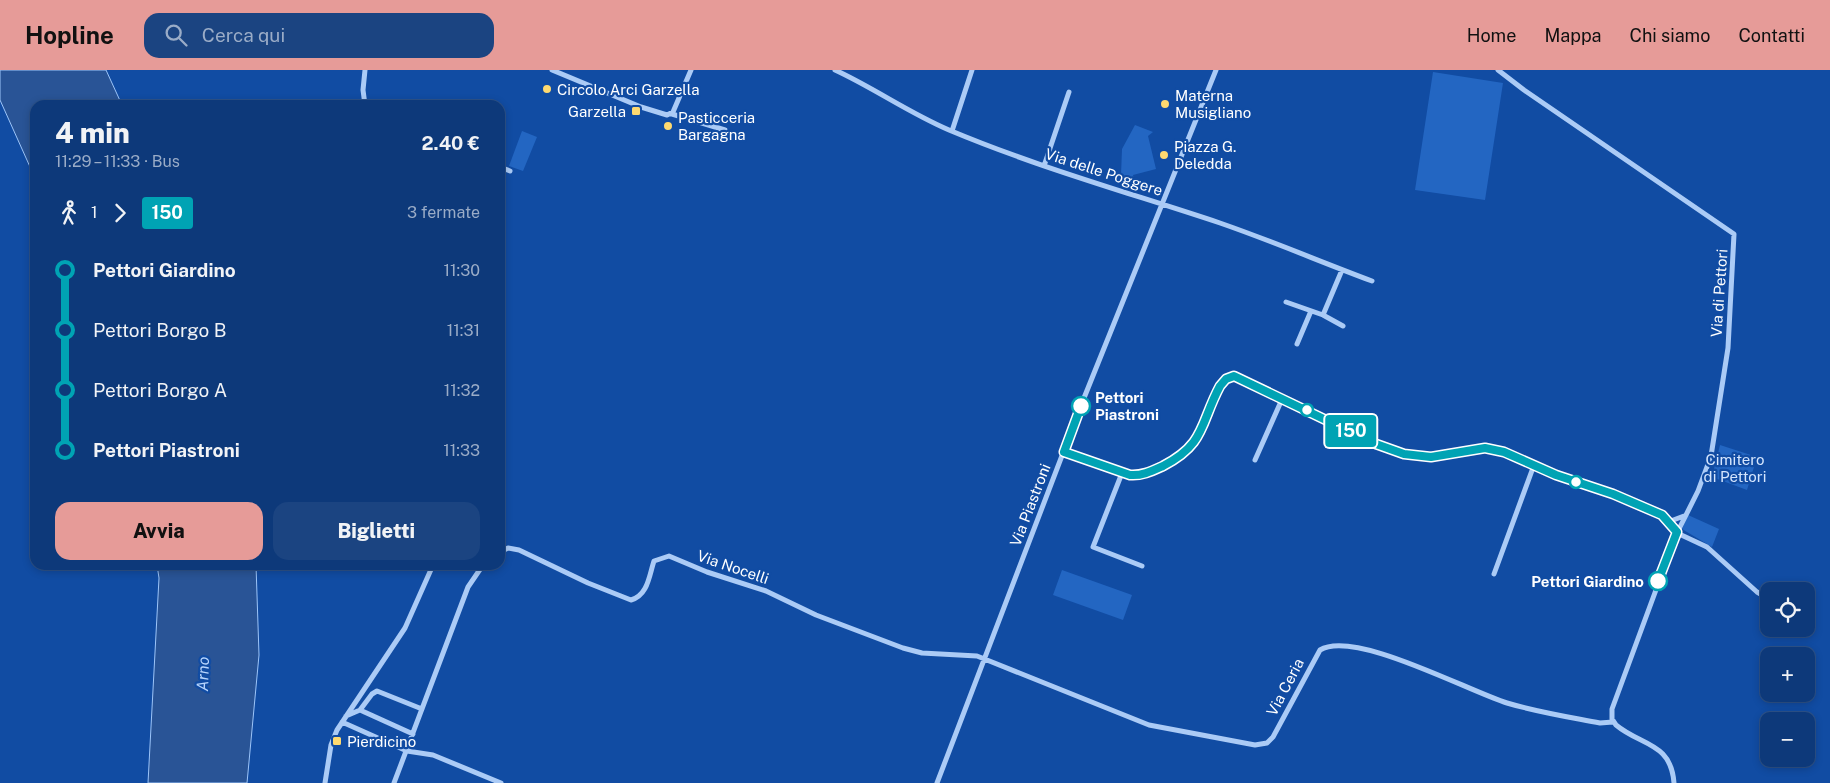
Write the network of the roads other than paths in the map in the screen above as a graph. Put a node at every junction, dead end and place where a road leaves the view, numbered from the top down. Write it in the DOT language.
graph roads {
  1 [pos="365,70"];
  2 [pos="552,70"];
  3 [pos="691,70"];
  4 [pos="835,70"];
  5 [pos="972,70"];
  6 [pos="1216,70"];
  7 [pos="1498,70"];
  8 [pos="1069,92"];
  9 [pos="364,100"];
  10 [pos="672,114"];
  11 [pos="725,130"];
  12 [pos="952,131"];
  13 [pos="1044,166"];
  14 [pos="505,170"];
  15 [pos="510,172"];
  16 [pos="1162,204"];
  17 [pos="1342,270"];
  18 [pos="1372,281"];
  19 [pos="1286,302"];
  20 [pos="1311,311"];
  21 [pos="1323,315"];
  22 [pos="1343,326"];
  23 [pos="1297,344"];
  24 [pos="1283,397"];
  25 [pos="1064,452"];
  26 [pos="1255,460"];
  27 [pos="1534,466"];
  28 [pos="1122,473"];
  29 [pos="1685,515"];
  30 [pos="1668,522"];
  31 [pos="1677,532"];
  32 [pos="505,550"];
  33 [pos="1142,566"];
  34 [pos="430,570"];
  35 [pos="480,570"];
  36 [pos="1494,574"];
  37 [pos="1760,594"];
  38 [pos="985,658"];
  39 [pos="422,709"];
  40 [pos="360,710"];
  41 [pos="346,716"];
  42 [pos="342,722"];
  43 [pos="1613,722"];
  44 [pos="412,734"];
  45 [pos="408,751"];
  46 [pos="325,783"];
  47 [pos="394,783"];
  48 [pos="501,783"];
  49 [pos="937,783"];
  50 [pos="1674,783"];
  1 -- 9 [label="street"];
  2 -- 10 [label="street"];
  3 -- 10 [label="street"];
  4 -- 12 [label="street, Via delle Poggere"];
  5 -- 12 [label="street"];
  6 -- 16 [label="street, Via Piastroni"];
  7 -- 29 [label="street, Via di Pettori"];
  8 -- 13 [label="street"];
  10 -- 11 [label="street"];
  12 -- 13 [label="street, Via delle Poggere"];
  13 -- 16 [label="street, Via delle Poggere"];
  14 -- 15 [label="street"];
  16 -- 17 [label="street, Via delle Poggere"];
  16 -- 25 [label="street, Via Piastroni"];
  17 -- 18 [label="street, Via delle Poggere"];
  17 -- 21 [label="street"];
  19 -- 20 [label="street"];
  20 -- 21 [label="street"];
  20 -- 23 [label="street"];
  21 -- 22 [label="street"];
  24 -- 26 [label="street"];
  24 -- 27 [label="street"];
  24 -- 28 [label="street"];
  25 -- 28 [label="street"];
  25 -- 38 [label="street, Via Piastroni"];
  27 -- 30 [label="street"];
  27 -- 36 [label="street"];
  28 -- 33 [label="street"];
  29 -- 30 [label="street"];
  29 -- 31 [label="street, Via di Pettori"];
  30 -- 31 [label="street"];
  31 -- 37 [label="street"];
  31 -- 43 [label="street, Via di Pettori"];
  32 -- 38 [label="street, Via Nocelli"];
  34 -- 41 [label="street"];
  35 -- 39 [label="street"];
  38 -- 43 [label="street, Via Ceria"];
  38 -- 49 [label="street, Via Piastroni"];
  39 -- 40 [label="street"];
  39 -- 44 [label="street"];
  40 -- 41 [label="street"];
  40 -- 44 [label="street"];
  41 -- 42 [label="street"];
  42 -- 45 [label="street"];
  42 -- 46 [label="street"];
  43 -- 50 [label="street"];
  44 -- 45 [label="street"];
  45 -- 47 [label="street"];
  45 -- 48 [label="street"];
}
